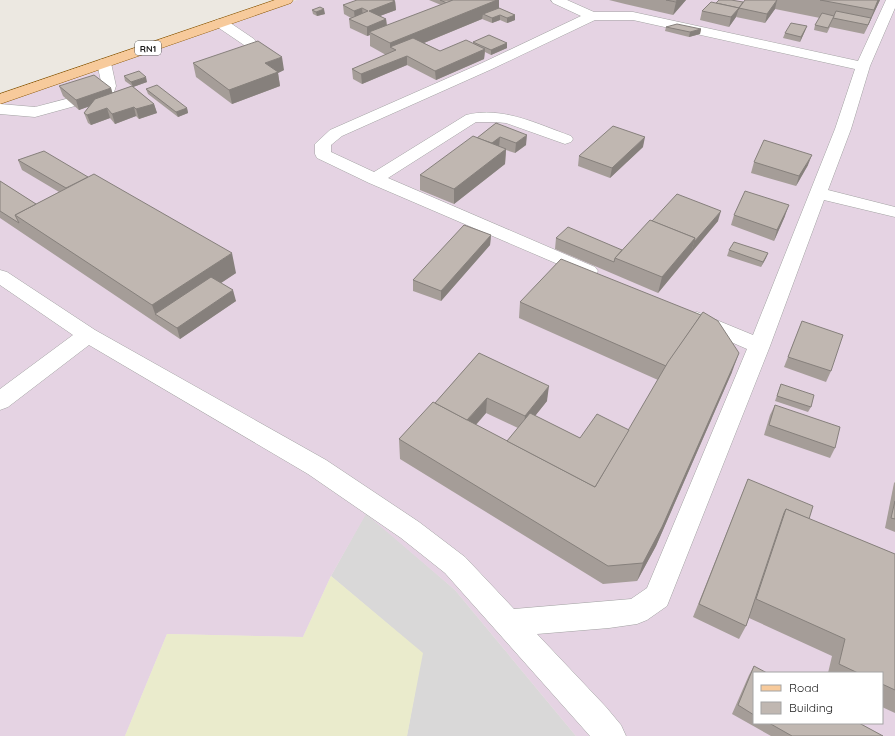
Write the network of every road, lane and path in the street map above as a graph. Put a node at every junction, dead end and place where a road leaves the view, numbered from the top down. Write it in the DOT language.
graph roads {
  1 [pos="287,0"];
  2 [pos="557,0"];
  3 [pos="892,0"];
  4 [pos="592,16"];
  5 [pos="221,23"];
  6 [pos="249,42"];
  7 [pos="104,63"];
  8 [pos="863,66"];
  9 [pos="105,90"];
  10 [pos="3,99"];
  11 [pos="70,103"];
  12 [pos="0,110"];
  13 [pos="565,139"];
  14 [pos="375,179"];
  15 [pos="817,193"];
  16 [pos="895,212"];
  17 [pos="0,276"];
  18 [pos="607,280"];
  19 [pos="680,311"];
  20 [pos="88,335"];
  21 [pos="759,346"];
  22 [pos="0,401"];
  23 [pos="508,623"];
  24 [pos="610,736"];
  1 -- 5 [label="main road, RN1"];
  2 -- 4 [label="street"];
  3 -- 8 [label="street"];
  4 -- 8 [label="street"];
  4 -- 14 [label="street"];
  5 -- 6 [label="street"];
  5 -- 7 [label="main road, RN1"];
  7 -- 9 [label="street"];
  7 -- 10 [label="main road, RN1"];
  8 -- 15 [label="street"];
  11 -- 12 [label="street"];
  13 -- 14 [label="street"];
  14 -- 18 [label="street"];
  15 -- 16 [label="street"];
  15 -- 21 [label="street"];
  17 -- 20 [label="street"];
  19 -- 21 [label="street"];
  20 -- 22 [label="street"];
  20 -- 23 [label="street"];
  21 -- 23 [label="street"];
  23 -- 24 [label="street"];
}
